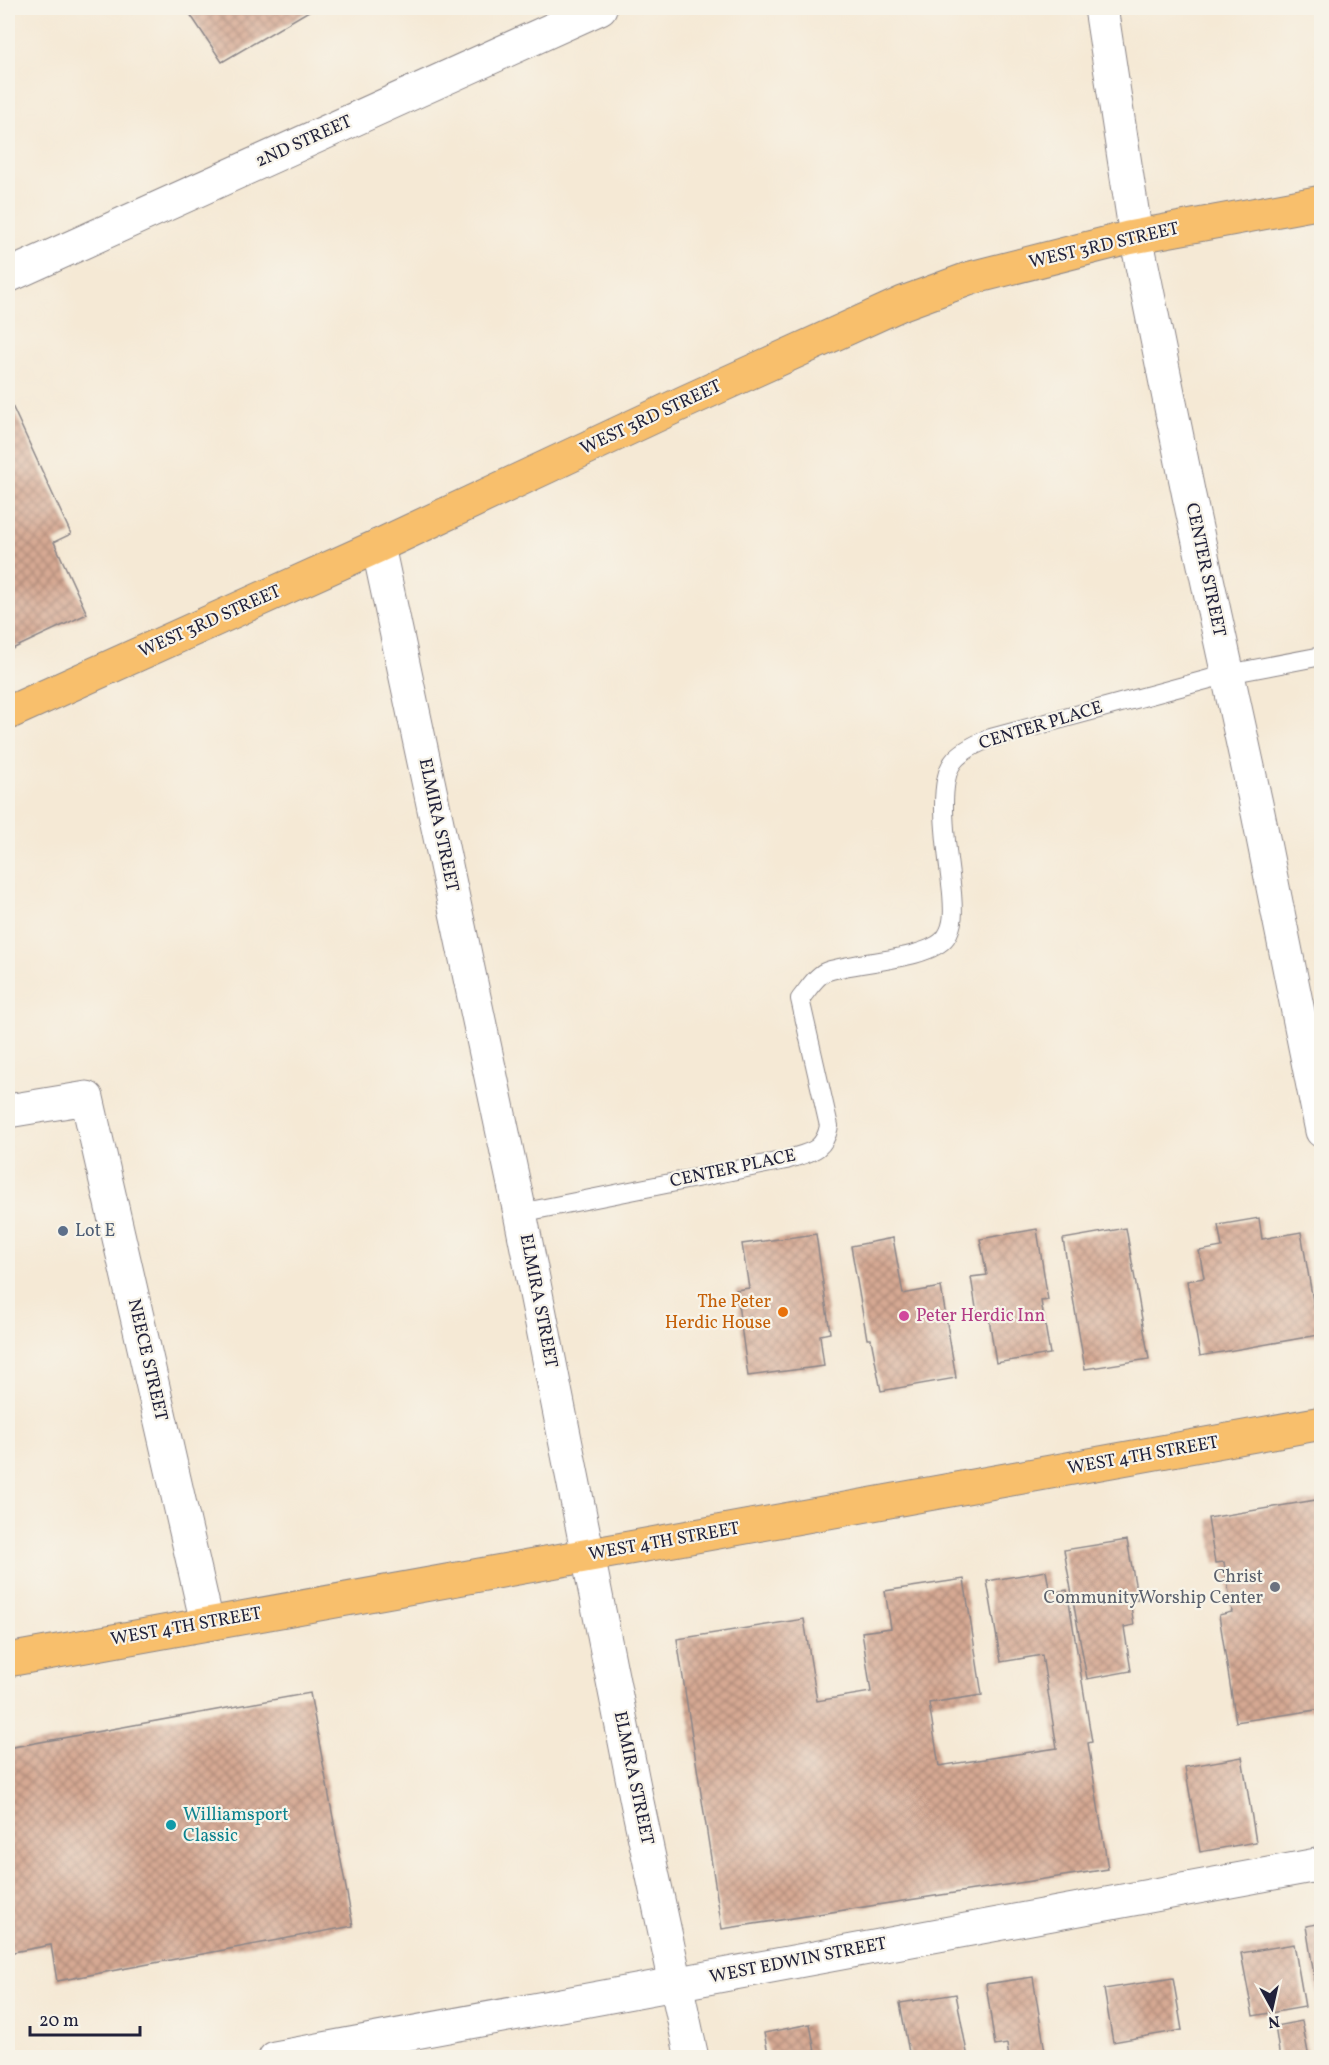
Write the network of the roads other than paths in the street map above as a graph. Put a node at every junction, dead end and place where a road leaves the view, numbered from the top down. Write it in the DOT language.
graph roads {
  1 [pos="600,8"];
  2 [pos="1101,8"];
  3 [pos="1322,202"];
  4 [pos="1136,236"];
  5 [pos="8,276"];
  6 [pos="378,546"];
  7 [pos="1322,656"];
  8 [pos="1228,674"];
  9 [pos="8,713"];
  10 [pos="1311,1023"];
  11 [pos="8,1111"];
  12 [pos="1322,1131"];
  13 [pos="520,1213"];
  14 [pos="1322,1424"];
  15 [pos="588,1556"];
  16 [pos="207,1623"];
  17 [pos="8,1660"];
  18 [pos="1322,1864"];
  19 [pos="677,1984"];
  20 [pos="275,2058"];
  21 [pos="692,2058"];
  1 -- 5 [label="street, 2ND STREET"];
  2 -- 4 [label="street, CENTER STREET"];
  3 -- 4 [label="main road, WEST 3RD STREET"];
  4 -- 6 [label="main road, WEST 3RD STREET"];
  4 -- 8 [label="street, CENTER STREET"];
  6 -- 9 [label="main road, WEST 3RD STREET"];
  6 -- 13 [label="street, ELMIRA STREET"];
  7 -- 8 [label="lane, CENTER PLACE"];
  8 -- 10 [label="street, CENTER STREET"];
  8 -- 13 [label="lane, CENTER PLACE"];
  10 -- 12 [label="street, CENTER STREET"];
  11 -- 16 [label="street, NEECE STREET"];
  13 -- 15 [label="street, ELMIRA STREET"];
  14 -- 15 [label="main road, WEST 4TH STREET"];
  15 -- 16 [label="main road, WEST 4TH STREET"];
  15 -- 19 [label="street, ELMIRA STREET"];
  16 -- 17 [label="main road, WEST 4TH STREET"];
  18 -- 19 [label="street, WEST EDWIN STREET"];
  19 -- 20 [label="street, WEST EDWIN STREET"];
  19 -- 21 [label="street, ELMIRA STREET"];
}
